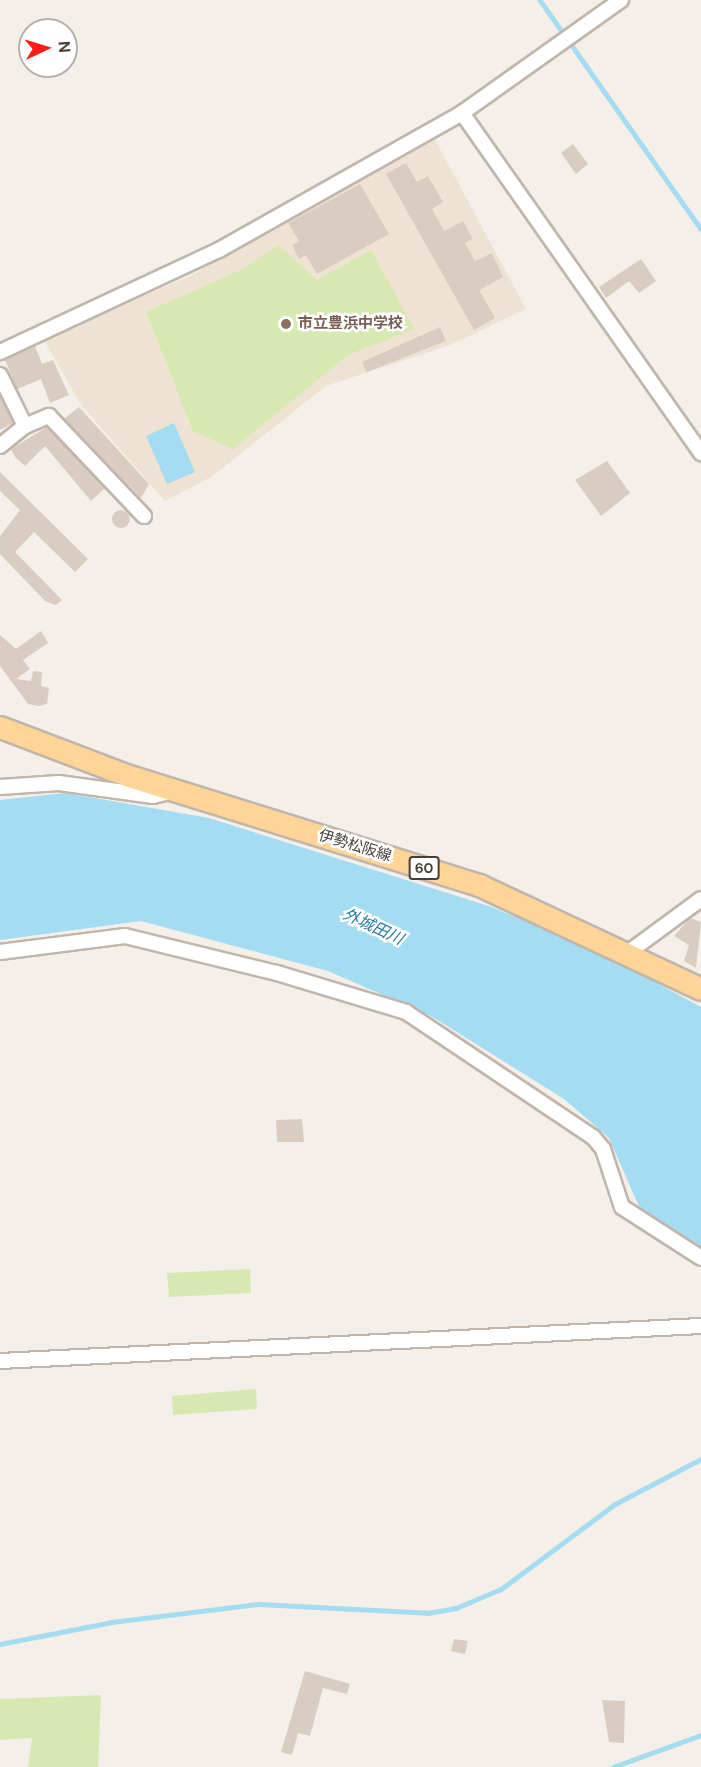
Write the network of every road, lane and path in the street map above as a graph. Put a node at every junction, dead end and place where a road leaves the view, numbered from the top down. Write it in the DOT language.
graph roads {
  1 [pos="621,0"];
  2 [pos="462,113"];
  3 [pos="0,352"];
  4 [pos="0,375"];
  5 [pos="24,426"];
  6 [pos="0,446"];
  7 [pos="701,453"];
  8 [pos="144,516"];
  9 [pos="0,727"];
  10 [pos="0,787"];
  11 [pos="175,791"];
  12 [pos="701,899"];
  13 [pos="0,952"];
  14 [pos="629,952"];
  15 [pos="701,989"];
  16 [pos="701,1258"];
  17 [pos="701,1326"];
  18 [pos="0,1361"];
  1 -- 2 [label="street"];
  2 -- 3 [label="street"];
  2 -- 7 [label="street"];
  4 -- 5 [label="street"];
  5 -- 6 [label="street"];
  5 -- 8 [label="street"];
  9 -- 11 [label="main road, 伊勢松阪線 / 60"];
  10 -- 11 [label="street"];
  11 -- 14 [label="main road, 伊勢松阪線 / 60"];
  12 -- 14 [label="street"];
  13 -- 16 [label="street"];
  14 -- 15 [label="main road, 伊勢松阪線 / 60"];
  17 -- 18 [label="street"];
}
